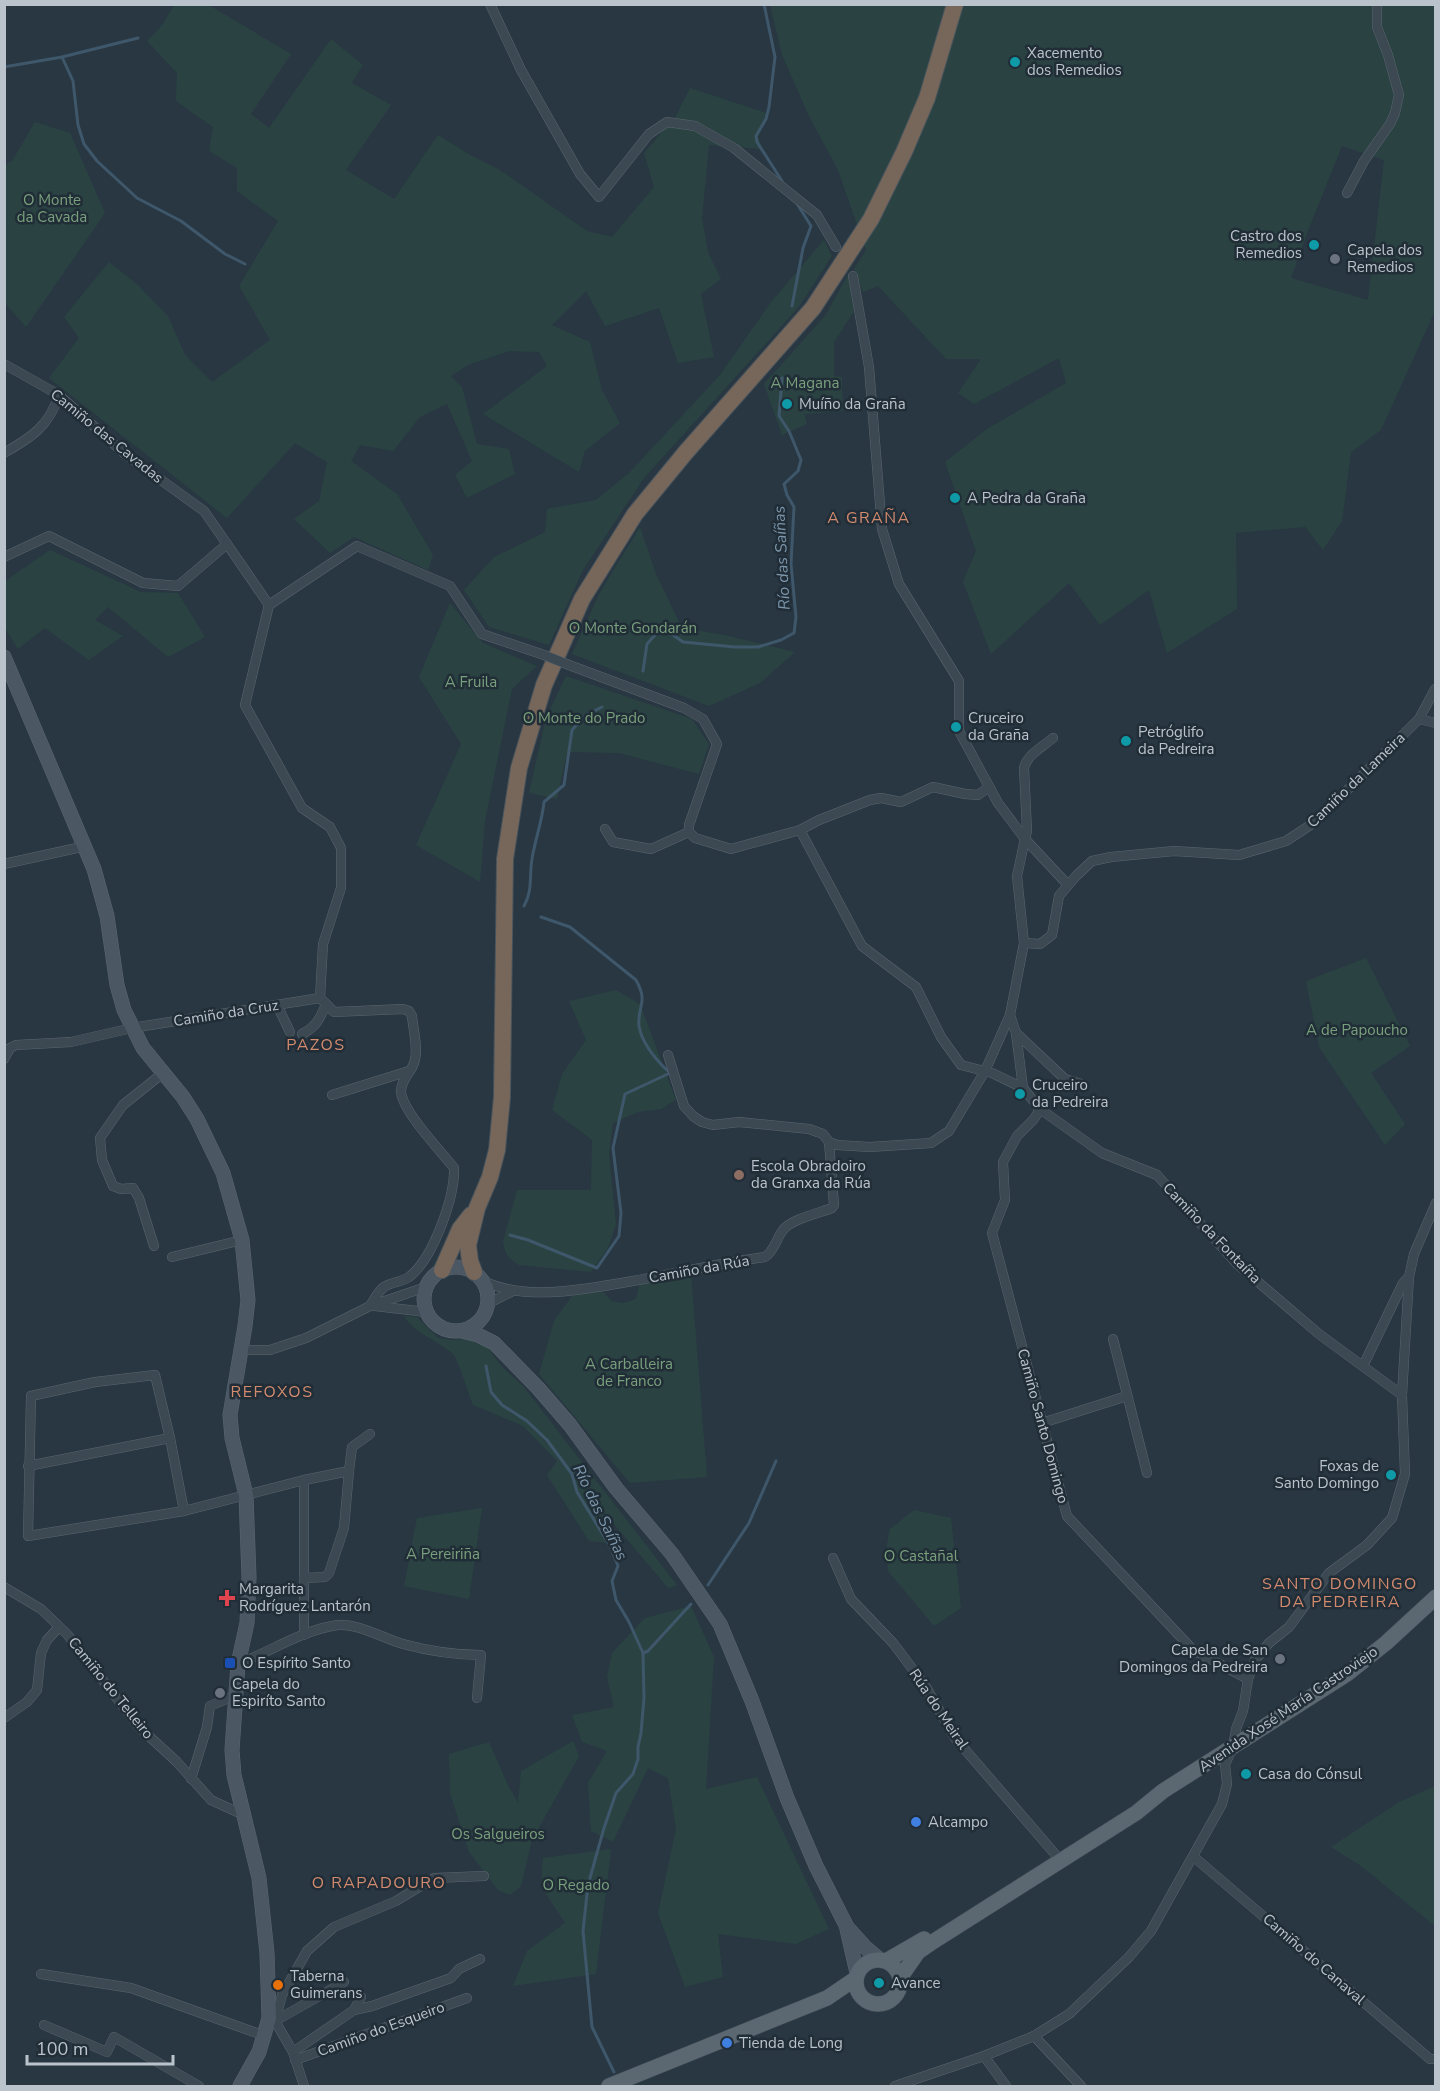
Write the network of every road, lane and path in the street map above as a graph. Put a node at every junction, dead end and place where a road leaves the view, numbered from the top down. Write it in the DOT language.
graph roads {
  1 [pos="490,4"];
  2 [pos="955,4"];
  3 [pos="1377,4"];
  4 [pos="1347,193"];
  5 [pos="836,247"];
  6 [pos="853,276"];
  7 [pos="4,364"];
  8 [pos="59,395"];
  9 [pos="4,453"];
  10 [pos="227,544"];
  11 [pos="4,558"];
  12 [pos="269,605"];
  13 [pos="4,657"];
  14 [pos="1436,681"];
  15 [pos="1435,690"];
  16 [pos="1419,719"];
  17 [pos="1436,723"];
  18 [pos="1053,738"];
  19 [pos="989,787"];
  20 [pos="605,829"];
  21 [pos="800,830"];
  22 [pos="689,832"];
  23 [pos="1025,839"];
  24 [pos="86,846"];
  25 [pos="4,864"];
  26 [pos="1068,885"];
  27 [pos="1024,943"];
  28 [pos="323,1001"];
  29 [pos="277,1005"];
  30 [pos="1010,1015"];
  31 [pos="132,1028"];
  32 [pos="290,1032"];
  33 [pos="1016,1033"];
  34 [pos="302,1034"];
  35 [pos="7,1045"];
  36 [pos="668,1055"];
  37 [pos="4,1059"];
  38 [pos="409,1071"];
  39 [pos="985,1071"];
  40 [pos="164,1073"];
  41 [pos="1081,1084"];
  42 [pos="1023,1088"];
  43 [pos="332,1095"];
  44 [pos="1040,1109"];
  45 [pos="829,1142"];
  46 [pos="1436,1203"];
  47 [pos="477,1208"];
  48 [pos="243,1240"];
  49 [pos="154,1246"];
  50 [pos="172,1257"];
  51 [pos="442,1270"];
  52 [pos="479,1276"];
  53 [pos="1409,1277"];
  54 [pos="426,1287"];
  55 [pos="515,1291"];
  56 [pos="370,1306"];
  57 [pos="487,1310"];
  58 [pos="426,1312"];
  59 [pos="462,1331"];
  60 [pos="1113,1339"];
  61 [pos="494,1343"];
  62 [pos="242,1350"];
  63 [pos="1363,1366"];
  64 [pos="1402,1395"];
  65 [pos="1127,1396"];
  66 [pos="1042,1423"];
  67 [pos="370,1434"];
  68 [pos="170,1438"];
  69 [pos="28,1466"];
  70 [pos="349,1471"];
  71 [pos="1147,1473"];
  72 [pos="304,1480"];
  73 [pos="246,1495"];
  74 [pos="184,1511"];
  75 [pos="833,1558"];
  76 [pos="304,1578"];
  77 [pos="4,1587"];
  78 [pos="1436,1597"];
  79 [pos="58,1627"];
  80 [pos="304,1635"];
  81 [pos="242,1649"];
  82 [pos="255,1657"];
  83 [pos="238,1664"];
  84 [pos="1248,1679"];
  85 [pos="236,1695"];
  86 [pos="477,1698"];
  87 [pos="4,1719"];
  88 [pos="1233,1747"];
  89 [pos="191,1779"];
  90 [pos="1163,1791"];
  91 [pos="243,1811"];
  92 [pos="1194,1857"];
  93 [pos="1049,1862"];
  94 [pos="484,1876"];
  95 [pos="996,1897"];
  96 [pos="847,1927"];
  97 [pos="480,1959"];
  98 [pos="882,1960"];
  99 [pos="41,1974"];
  100 [pos="856,1976"];
  101 [pos="900,1978"];
  102 [pos="344,1982"];
  103 [pos="361,1997"];
  104 [pos="467,1998"];
  105 [pos="827,1998"];
  106 [pos="867,2001"];
  107 [pos="354,2010"];
  108 [pos="272,2020"];
  109 [pos="44,2025"];
  110 [pos="265,2036"];
  111 [pos="1034,2036"];
  112 [pos="294,2056"];
  113 [pos="984,2056"];
  114 [pos="1436,2059"];
  115 [pos="638,2081"];
  116 [pos="198,2086"];
  117 [pos="240,2086"];
  118 [pos="304,2086"];
  119 [pos="609,2086"];
  120 [pos="895,2086"];
  121 [pos="1006,2086"];
  122 [pos="1081,2086"];
  1 -- 5 [label="street"];
  2 -- 47 [label="highway"];
  3 -- 4 [label="street"];
  6 -- 19 [label="street"];
  7 -- 8 [label="street, Camiño das Cavadas"];
  8 -- 9 [label="street"];
  8 -- 10 [label="street, Camiño das Cavadas"];
  10 -- 11 [label="street"];
  10 -- 12 [label="street, Camiño das Cavadas"];
  12 -- 22 [label="street, bridge"];
  12 -- 28 [label="street"];
  13 -- 24 [label="street"];
  14 -- 15 [label="street"];
  15 -- 16 [label="street, Camiño da Lameira"];
  16 -- 17 [label="street"];
  16 -- 26 [label="street, Camiño da Lameira"];
  18 -- 23 [label="street"];
  19 -- 21 [label="street"];
  19 -- 23 [label="street"];
  20 -- 22 [label="street"];
  21 -- 22 [label="street"];
  21 -- 39 [label="street"];
  23 -- 26 [label="street"];
  23 -- 27 [label="street"];
  24 -- 25 [label="street"];
  24 -- 31 [label="street"];
  26 -- 27 [label="street, Camiño da Lameira"];
  27 -- 30 [label="street"];
  28 -- 29 [label="street, Camiño da Cruz"];
  28 -- 34 [label="street"];
  28 -- 38 [label="street"];
  29 -- 31 [label="street, Camiño da Cruz"];
  29 -- 32 [label="street"];
  30 -- 33 [label="street"];
  30 -- 39 [label="street"];
  31 -- 35 [label="street, Camiño da Cruz"];
  31 -- 40 [label="street"];
  33 -- 41 [label="street"];
  33 -- 42 [label="street"];
  35 -- 37 [label="street"];
  36 -- 45 [label="street"];
  38 -- 43 [label="street"];
  38 -- 56 [label="street"];
  39 -- 42 [label="street"];
  39 -- 45 [label="street"];
  40 -- 48 [label="street"];
  40 -- 49 [label="street"];
  42 -- 44 [label="street, Camiño da Fontaíña"];
  44 -- 63 [label="street, Camiño da Fontaíña"];
  44 -- 66 [label="street, Camiño Santo Domingo"];
  45 -- 55 [label="street, Camiño da Rúa"];
  46 -- 53 [label="street"];
  47 -- 51 [label="highway"];
  47 -- 52 [label="highway"];
  48 -- 50 [label="street"];
  48 -- 62 [label="street"];
  51 -- 52 [label="street"];
  51 -- 54 [label="street"];
  52 -- 55 [label="street"];
  52 -- 57 [label="street"];
  53 -- 63 [label="street"];
  53 -- 64 [label="street"];
  54 -- 56 [label="street"];
  54 -- 58 [label="street"];
  55 -- 57 [label="street"];
  56 -- 58 [label="street"];
  56 -- 62 [label="street"];
  57 -- 59 [label="street"];
  57 -- 61 [label="street"];
  58 -- 59 [label="street"];
  59 -- 61 [label="street"];
  60 -- 65 [label="street"];
  61 -- 96 [label="street"];
  62 -- 73 [label="street"];
  63 -- 64 [label="street, Camiño da Fontaíña"];
  64 -- 84 [label="street"];
  65 -- 66 [label="street"];
  65 -- 71 [label="street"];
  66 -- 84 [label="street, Camiño Santo Domingo"];
  67 -- 70 [label="street"];
  68 -- 69 [label="street"];
  68 -- 69 [label="street"];
  68 -- 74 [label="street"];
  69 -- 74 [label="street"];
  70 -- 72 [label="street"];
  70 -- 76 [label="street"];
  72 -- 73 [label="street"];
  72 -- 76 [label="street"];
  73 -- 74 [label="street"];
  73 -- 81 [label="street"];
  75 -- 93 [label="street, Rúa do Meiral"];
  76 -- 80 [label="street"];
  77 -- 79 [label="street, Camiño do Telleiro"];
  78 -- 88 [label="main road, Avenida Xosé María Castroviejo"];
  79 -- 87 [label="street"];
  79 -- 89 [label="street, Camiño do Telleiro"];
  80 -- 82 [label="street"];
  80 -- 86 [label="street"];
  81 -- 82 [label="street"];
  81 -- 83 [label="street"];
  82 -- 83 [label="street"];
  83 -- 85 [label="street"];
  84 -- 88 [label="street"];
  85 -- 89 [label="street"];
  85 -- 91 [label="street"];
  88 -- 90 [label="main road, Avenida Xosé María Castroviejo"];
  88 -- 92 [label="street"];
  89 -- 91 [label="street, Camiño do Telleiro"];
  90 -- 93 [label="main road, Avenida Xosé María Castroviejo"];
  90 -- 93 [label="main road, Avenida Xosé María Castroviejo"];
  91 -- 108 [label="street"];
  92 -- 111 [label="street"];
  92 -- 114 [label="street, Camiño do Canaval"];
  93 -- 95 [label="main road, Avenida Xosé María Castroviejo"];
  94 -- 108 [label="street"];
  95 -- 98 [label="main road, Avenida Xosé María Castroviejo"];
  95 -- 101 [label="main road, Avenida Xosé María Castroviejo"];
  96 -- 98 [label="street"];
  96 -- 100 [label="street"];
  97 -- 107 [label="street"];
  98 -- 100 [label="main road"];
  98 -- 101 [label="main road"];
  99 -- 110 [label="street"];
  100 -- 105 [label="main road"];
  100 -- 106 [label="main road"];
  101 -- 106 [label="main road"];
  102 -- 108 [label="street"];
  103 -- 107 [label="street"];
  104 -- 112 [label="street, Camiño do Esqueiro"];
  105 -- 106 [label="main road"];
  105 -- 115 [label="main road"];
  107 -- 112 [label="street"];
  108 -- 110 [label="street"];
  108 -- 112 [label="street"];
  109 -- 116 [label="street"];
  110 -- 117 [label="street"];
  111 -- 113 [label="street"];
  111 -- 122 [label="street"];
  112 -- 118 [label="street"];
  113 -- 120 [label="street"];
  113 -- 121 [label="street"];
  115 -- 119 [label="main road"];
}
